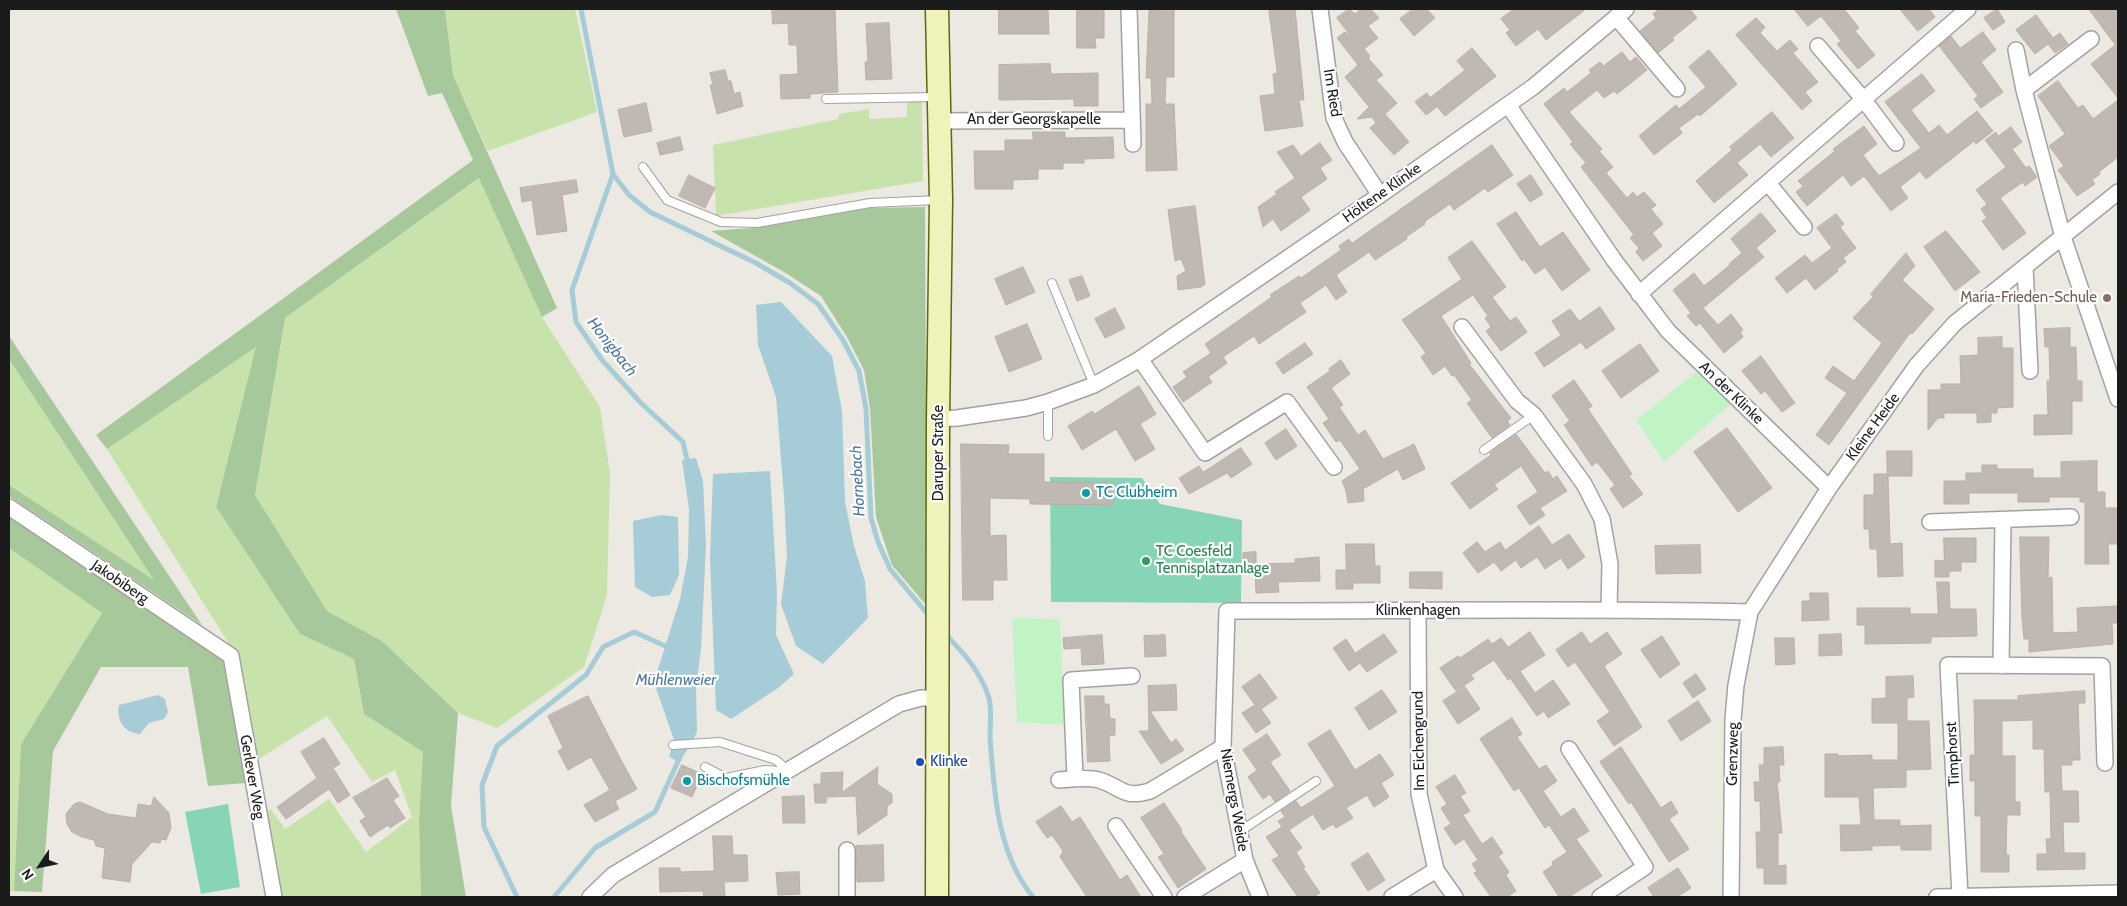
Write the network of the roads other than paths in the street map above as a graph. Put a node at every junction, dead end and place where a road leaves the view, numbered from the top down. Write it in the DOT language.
graph roads {
  1 [pos="937,9"];
  2 [pos="1129,9"];
  3 [pos="1320,9"];
  4 [pos="1968,9"];
  5 [pos="1621,13"];
  6 [pos="2091,39"];
  7 [pos="1818,46"];
  8 [pos="2016,50"];
  9 [pos="1677,89"];
  10 [pos="2024,90"];
  11 [pos="938,97"];
  12 [pos="826,100"];
  13 [pos="1864,100"];
  14 [pos="1508,105"];
  15 [pos="1131,120"];
  16 [pos="938,121"];
  17 [pos="1896,143"];
  18 [pos="1132,144"];
  19 [pos="643,167"];
  20 [pos="1768,183"];
  21 [pos="2118,192"];
  22 [pos="1380,195"];
  23 [pos="942,200"];
  24 [pos="1804,227"];
  25 [pos="2063,236"];
  26 [pos="2025,266"];
  27 [pos="1052,283"];
  28 [pos="1639,294"];
  29 [pos="1462,327"];
  30 [pos="1140,359"];
  31 [pos="2030,371"];
  32 [pos="1094,385"];
  33 [pos="2118,398"];
  34 [pos="1048,402"];
  35 [pos="1534,415"];
  36 [pos="938,419"];
  37 [pos="1048,436"];
  38 [pos="1484,450"];
  39 [pos="1334,467"];
  40 [pos="1829,488"];
  41 [pos="9,507"];
  42 [pos="2071,517"];
  43 [pos="2003,520"];
  44 [pos="1930,522"];
  45 [pos="1609,609"];
  46 [pos="1227,611"];
  47 [pos="1418,612"];
  48 [pos="1750,612"];
  49 [pos="231,656"];
  50 [pos="2001,666"];
  51 [pos="1132,676"];
  52 [pos="937,698"];
  53 [pos="673,745"];
  54 [pos="1223,747"];
  55 [pos="1568,749"];
  56 [pos="2105,763"];
  57 [pos="705,767"];
  58 [pos="789,771"];
  59 [pos="1075,778"];
  60 [pos="1059,780"];
  61 [pos="1316,782"];
  62 [pos="1116,826"];
  63 [pos="1239,832"];
  64 [pos="847,850"];
  65 [pos="1245,860"];
  66 [pos="1436,870"];
  67 [pos="2118,893"];
  68 [pos="1960,896"];
  69 [pos="274,897"];
  70 [pos="590,897"];
  71 [pos="847,897"];
  72 [pos="936,897"];
  73 [pos="1164,897"];
  74 [pos="1185,897"];
  75 [pos="1260,897"];
  76 [pos="1392,897"];
  77 [pos="1455,897"];
  78 [pos="1600,897"];
  79 [pos="1731,897"];
  80 [pos="1938,897"];
  1 -- 11 [label="street, Daruper Straße"];
  2 -- 15 [label="street"];
  3 -- 22 [label="street, Im Ried"];
  4 -- 13 [label="street"];
  5 -- 9 [label="street, Höltene Klinke"];
  5 -- 14 [label="street, Höltene Klinke"];
  6 -- 10 [label="street"];
  7 -- 13 [label="street"];
  8 -- 10 [label="street"];
  10 -- 25 [label="street"];
  11 -- 12 [label="lane"];
  11 -- 16 [label="street, Daruper Straße"];
  13 -- 17 [label="street"];
  13 -- 20 [label="street"];
  14 -- 22 [label="street, Höltene Klinke"];
  14 -- 28 [label="street, An der Klinke"];
  15 -- 16 [label="street, An der Georgskapelle"];
  15 -- 18 [label="street"];
  16 -- 23 [label="street, Daruper Straße"];
  19 -- 23 [label="lane"];
  20 -- 24 [label="street"];
  20 -- 28 [label="street"];
  21 -- 25 [label="street, Kleine Heide"];
  22 -- 30 [label="street, Höltene Klinke"];
  23 -- 36 [label="street, Daruper Straße"];
  25 -- 26 [label="street, Kleine Heide"];
  25 -- 33 [label="street"];
  26 -- 31 [label="street"];
  26 -- 40 [label="street, Kleine Heide"];
  27 -- 32 [label="lane"];
  28 -- 40 [label="street, An der Klinke"];
  29 -- 35 [label="street"];
  30 -- 32 [label="street, Höltene Klinke"];
  30 -- 39 [label="street"];
  32 -- 34 [label="street, Höltene Klinke"];
  34 -- 36 [label="street, Höltene Klinke"];
  34 -- 37 [label="lane"];
  35 -- 38 [label="lane"];
  35 -- 45 [label="street"];
  36 -- 52 [label="street, Daruper Straße"];
  40 -- 48 [label="street, Kleine Heide"];
  41 -- 49 [label="street, Jakobiberg"];
  42 -- 43 [label="street"];
  43 -- 44 [label="street"];
  43 -- 50 [label="street"];
  45 -- 47 [label="street, Klinkenhagen"];
  45 -- 48 [label="street, Klinkenhagen"];
  46 -- 47 [label="street, Klinkenhagen"];
  46 -- 54 [label="street, Niemergs Weide"];
  47 -- 66 [label="street, Im Eichengrund"];
  48 -- 79 [label="street, Grenzweg"];
  49 -- 69 [label="street, Gerlever Weg"];
  50 -- 56 [label="street, Timphorst"];
  50 -- 68 [label="street, Timphorst"];
  51 -- 59 [label="street"];
  52 -- 58 [label="street"];
  52 -- 72 [label="street, Daruper Straße"];
  53 -- 58 [label="lane"];
  54 -- 59 [label="street"];
  54 -- 63 [label="street, Niemergs Weide"];
  55 -- 78 [label="street"];
  57 -- 58 [label="lane"];
  58 -- 70 [label="street"];
  59 -- 60 [label="street"];
  61 -- 63 [label="lane"];
  62 -- 73 [label="street"];
  63 -- 65 [label="street, Niemergs Weide"];
  64 -- 71 [label="street"];
  65 -- 74 [label="street"];
  65 -- 75 [label="street, Niemergs Weide"];
  66 -- 76 [label="street"];
  66 -- 77 [label="street, Im Eichengrund"];
  67 -- 68 [label="street"];
  68 -- 80 [label="street"];
}
